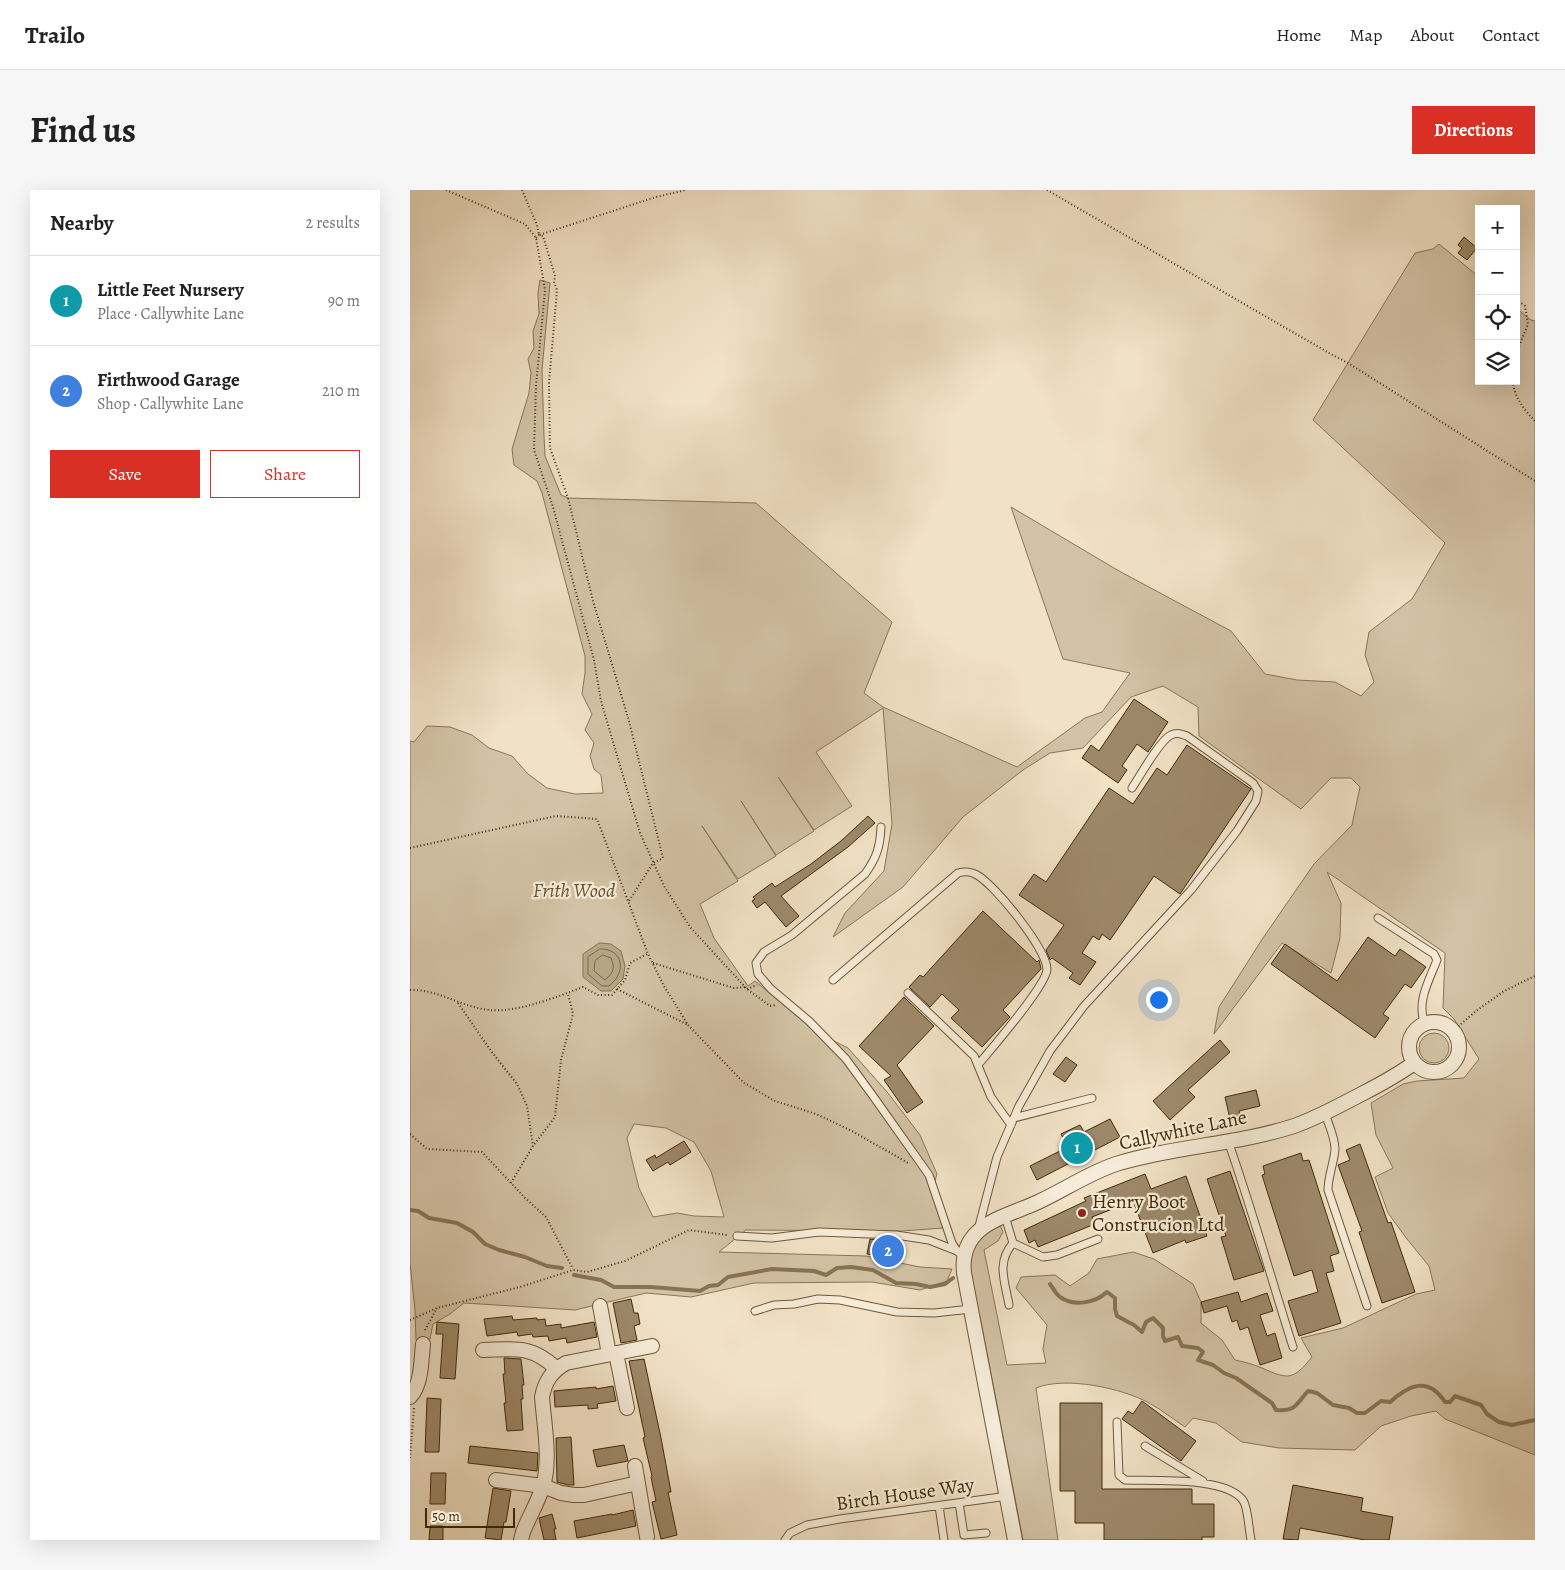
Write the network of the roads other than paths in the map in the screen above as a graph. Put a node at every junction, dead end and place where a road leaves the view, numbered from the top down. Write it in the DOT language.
graph roads {
  1 [pos="1132,788"];
  2 [pos="881,826"];
  3 [pos="1378,918"];
  4 [pos="833,980"];
  5 [pos="908,993"];
  6 [pos="1425,1024"];
  7 [pos="1414,1063"];
  8 [pos="978,1065"];
  9 [pos="1092,1098"];
  10 [pos="1325,1114"];
  11 [pos="1014,1118"];
  12 [pos="1011,1125"];
  13 [pos="1228,1141"];
  14 [pos="1005,1216"];
  15 [pos="978,1230"];
  16 [pos="737,1236"];
  17 [pos="1098,1239"];
  18 [pos="1013,1242"];
  19 [pos="960,1254"];
  20 [pos="1009,1305"];
  21 [pos="600,1306"];
  22 [pos="1368,1306"];
  23 [pos="971,1309"];
  24 [pos="755,1311"];
  25 [pos="423,1344"];
  26 [pos="652,1346"];
  27 [pos="1293,1347"];
  28 [pos="483,1350"];
  29 [pos="612,1353"];
  30 [pos="556,1368"];
  31 [pos="412,1395"];
  32 [pos="627,1408"];
  33 [pos="1116,1422"];
  34 [pos="1145,1446"];
  35 [pos="635,1466"];
  36 [pos="496,1480"];
  37 [pos="1206,1482"];
  38 [pos="638,1483"];
  39 [pos="543,1486"];
  40 [pos="1008,1496"];
  41 [pos="959,1503"];
  42 [pos="939,1506"];
  43 [pos="986,1533"];
  44 [pos="647,1537"];
  45 [pos="521,1540"];
  46 [pos="785,1540"];
  47 [pos="944,1540"];
  48 [pos="1015,1540"];
  49 [pos="1251,1540"];
  1 -- 11 [label="lane"];
  2 -- 19 [label="lane"];
  3 -- 6 [label="lane"];
  4 -- 8 [label="lane"];
  5 -- 8 [label="lane"];
  6 -- 7 [label="street"];
  6 -- 7 [label="street"];
  7 -- 10 [label="street, Callywhite Lane"];
  8 -- 12 [label="lane"];
  9 -- 11 [label="lane"];
  10 -- 13 [label="street, Callywhite Lane"];
  10 -- 22 [label="lane"];
  11 -- 12 [label="lane"];
  12 -- 15 [label="lane"];
  13 -- 14 [label="street, Callywhite Lane"];
  13 -- 27 [label="lane"];
  14 -- 15 [label="street, Callywhite Lane"];
  14 -- 18 [label="lane"];
  15 -- 19 [label="street"];
  16 -- 19 [label="lane"];
  17 -- 18 [label="lane"];
  18 -- 20 [label="lane"];
  19 -- 23 [label="street"];
  21 -- 29 [label="street"];
  23 -- 24 [label="lane"];
  23 -- 40 [label="street"];
  25 -- 31 [label="street"];
  26 -- 29 [label="street"];
  28 -- 30 [label="street"];
  29 -- 30 [label="street"];
  29 -- 32 [label="street"];
  30 -- 39 [label="street"];
  33 -- 37 [label="lane"];
  34 -- 37 [label="lane"];
  35 -- 38 [label="street"];
  36 -- 39 [label="street"];
  37 -- 49 [label="lane"];
  38 -- 39 [label="street"];
  38 -- 44 [label="street"];
  39 -- 45 [label="street"];
  40 -- 41 [label="lane, Birch House Way"];
  40 -- 48 [label="street"];
  41 -- 42 [label="lane, Birch House Way"];
  41 -- 43 [label="lane"];
  42 -- 46 [label="lane, Birch House Way"];
  42 -- 47 [label="lane"];
}
